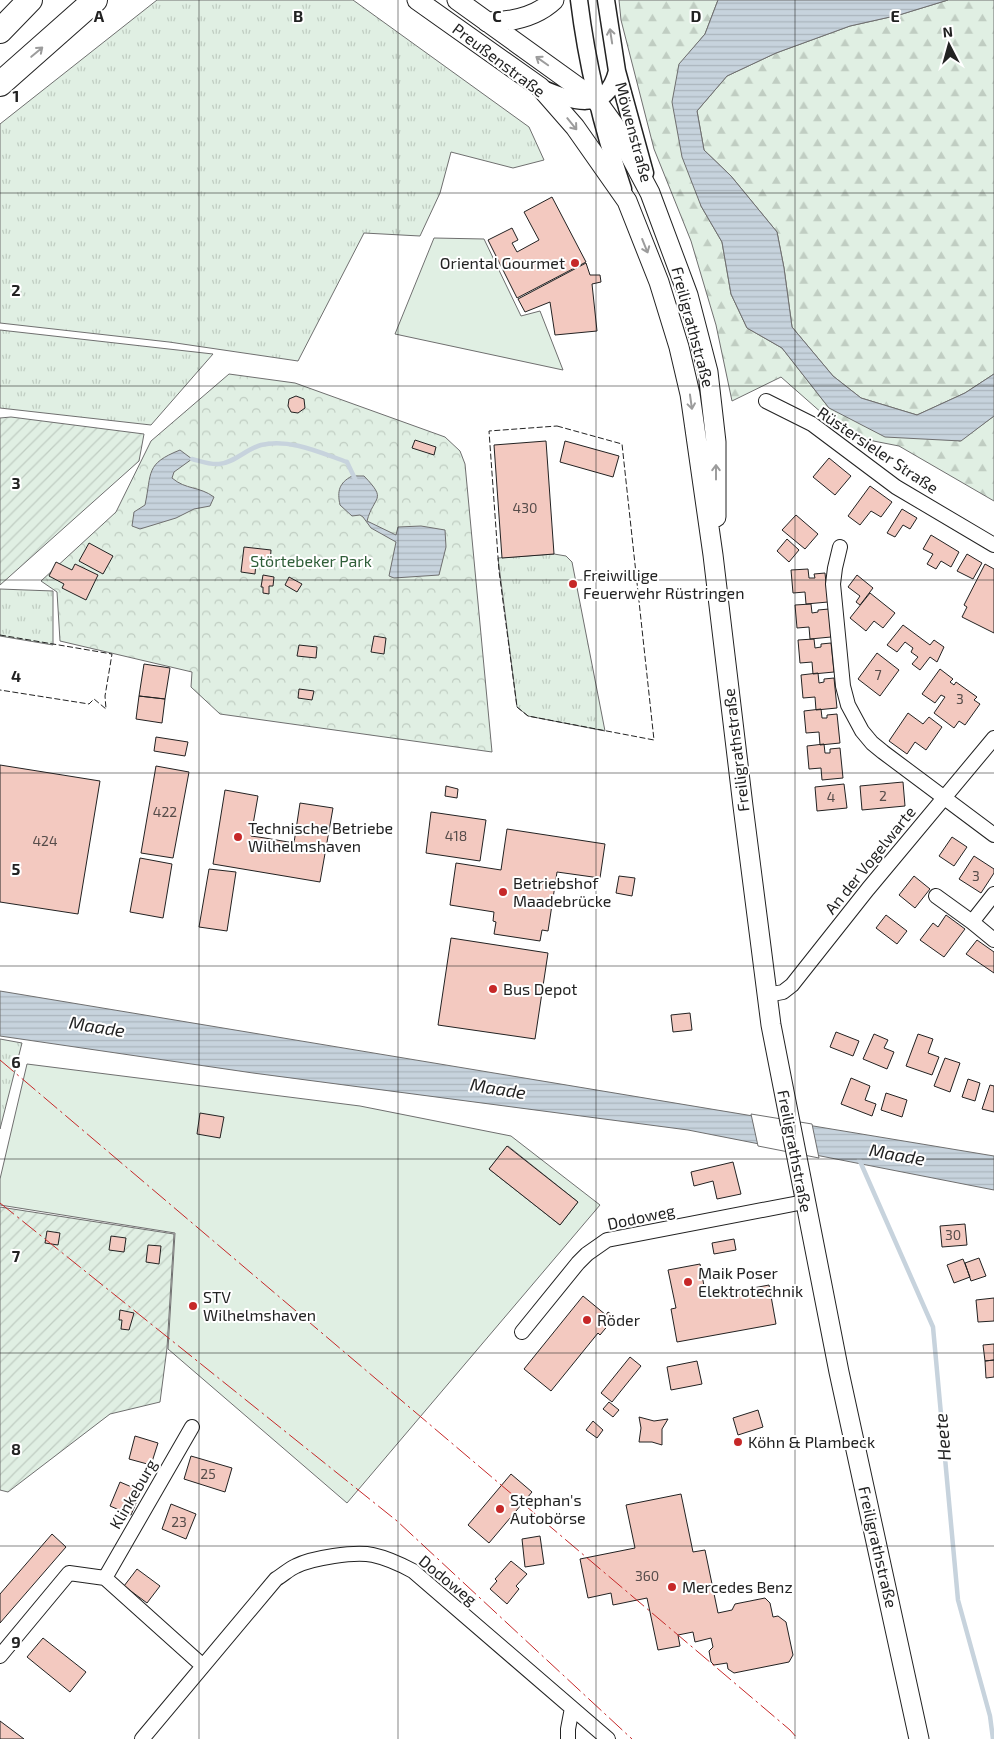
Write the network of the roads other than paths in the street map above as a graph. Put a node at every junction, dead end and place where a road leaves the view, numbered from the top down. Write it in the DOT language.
graph roads {
  1 [pos="30,0"];
  2 [pos="96,0"];
  3 [pos="417,0"];
  4 [pos="457,0"];
  5 [pos="554,0"];
  6 [pos="579,0"];
  7 [pos="606,0"];
  8 [pos="487,22"];
  9 [pos="0,31"];
  10 [pos="618,71"];
  11 [pos="0,84"];
  12 [pos="540,87"];
  13 [pos="596,100"];
  14 [pos="650,193"];
  15 [pos="627,201"];
  16 [pos="766,401"];
  17 [pos="994,545"];
  18 [pos="840,547"];
  19 [pos="713,555"];
  20 [pos="994,738"];
  21 [pos="944,797"];
  22 [pos="994,835"];
  23 [pos="994,894"];
  24 [pos="936,896"];
  25 [pos="972,922"];
  26 [pos="994,940"];
  27 [pos="767,995"];
  28 [pos="804,1202"];
  29 [pos="522,1332"];
  30 [pos="192,1427"];
  31 [pos="105,1578"];
  32 [pos="0,1656"];
  33 [pos="203,1666"];
  34 [pos="572,1708"];
  35 [pos="142,1739"];
  36 [pos="568,1739"];
  37 [pos="608,1739"];
  38 [pos="919,1739"];
  1 -- 9 [label="highway"];
  11 -- 2 [label="highway, one-way"];
  3 -- 12 [label="main road, Preußenstraße"];
  4 -- 8 [label="main road, Preußenstraße"];
  5 -- 8 [label="main road"];
  6 -- 13 [label="street, Möwenstraße"];
  10 -- 7 [label="street, Möwenstraße, one-way"];
  13 -- 8 [label="main road, Preußenstraße, one-way"];
  10 -- 13 [label="street, Möwenstraße"];
  10 -- 14 [label="street, Möwenstraße"];
  12 -- 13 [label="street, Möwenstraße"];
  12 -- 15 [label="main road, Preußenstraße, one-way"];
  13 -- 14 [label="main road, Preußenstraße"];
  13 -- 15 [label="street, Möwenstraße"];
  19 -- 14 [label="main road, Freiligrathstraße, one-way"];
  15 -- 19 [label="main road, Freiligrathstraße, one-way"];
  16 -- 17 [label="street, Rüstersieler Straße"];
  18 -- 21 [label="street"];
  19 -- 27 [label="main road, Freiligrathstraße"];
  20 -- 21 [label="street, An der Vogelwarte"];
  21 -- 22 [label="street"];
  21 -- 27 [label="street, An der Vogelwarte"];
  23 -- 25 [label="street"];
  24 -- 25 [label="street"];
  25 -- 26 [label="street"];
  27 -- 28 [label="main road, Freiligrathstraße"];
  28 -- 29 [label="street, Dodoweg"];
  28 -- 38 [label="main road, Freiligrathstraße"];
  30 -- 31 [label="street, Klinkeburg"];
  31 -- 32 [label="street"];
  31 -- 33 [label="street"];
  33 -- 34 [label="street, Dodoweg"];
  33 -- 35 [label="street, Dodoweg"];
  34 -- 36 [label="street"];
  34 -- 37 [label="street, Dodoweg"];
}
